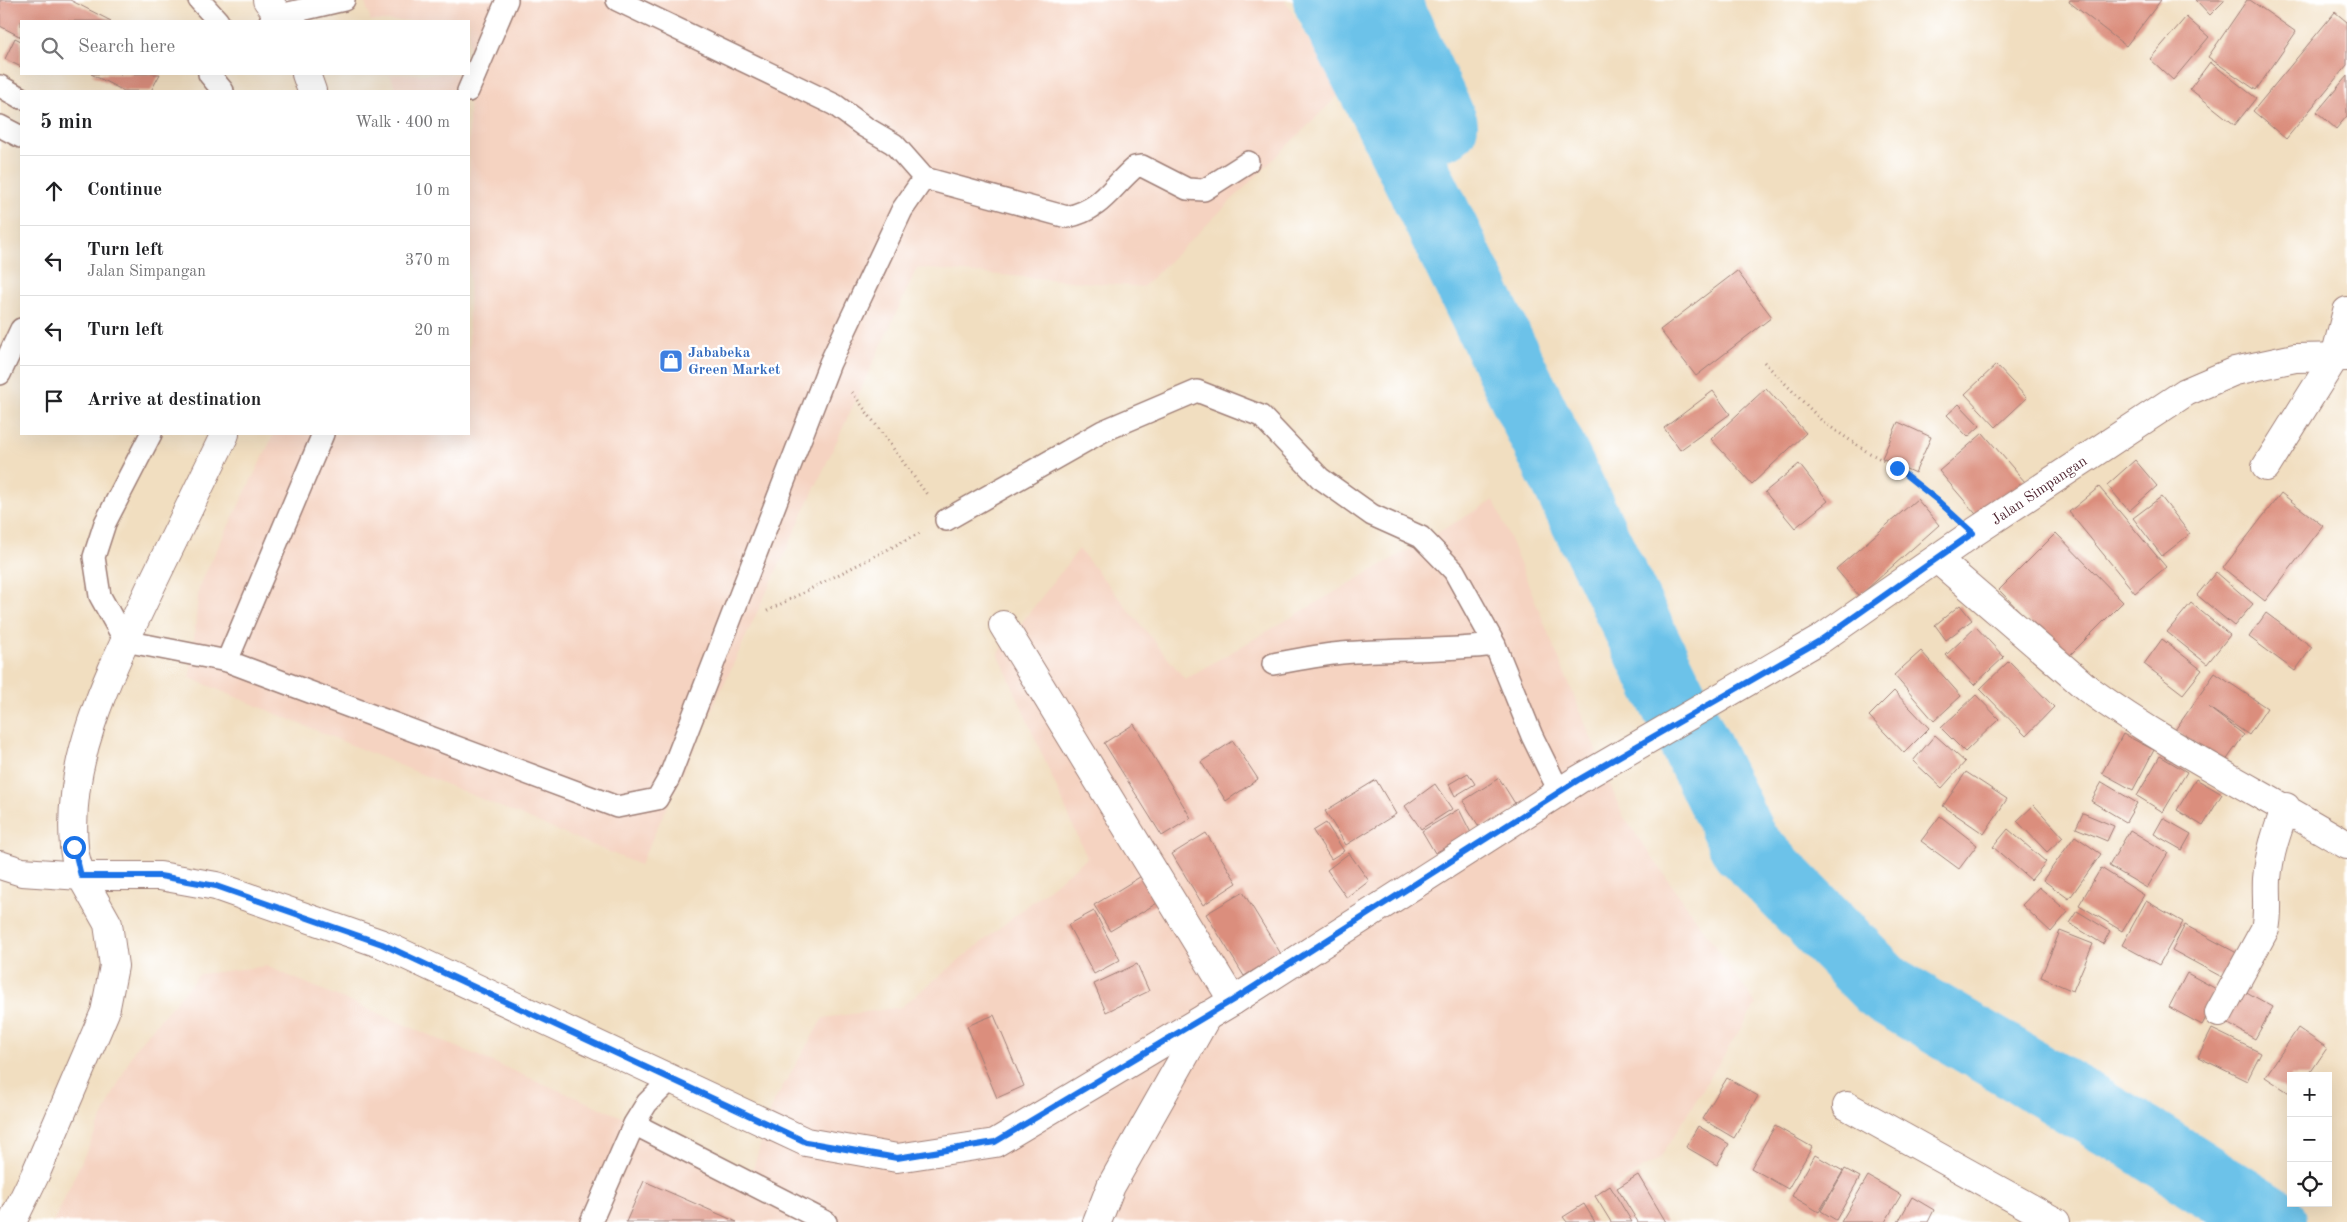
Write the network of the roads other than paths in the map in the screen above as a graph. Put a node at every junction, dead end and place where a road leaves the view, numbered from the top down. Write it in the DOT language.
graph roads {
  1 [pos="199,0"];
  2 [pos="344,0"];
  3 [pos="506,0"];
  4 [pos="617,0"];
  5 [pos="275,14"];
  6 [pos="217,20"];
  7 [pos="208,75"];
  8 [pos="210,75"];
  9 [pos="306,75"];
  10 [pos="0,86"];
  11 [pos="200,90"];
  12 [pos="222,90"];
  13 [pos="312,90"];
  14 [pos="468,90"];
  15 [pos="20,97"];
  16 [pos="0,126"];
  17 [pos="20,136"];
  18 [pos="1248,162"];
  19 [pos="924,178"];
  20 [pos="2347,311"];
  21 [pos="20,331"];
  22 [pos="2341,357"];
  23 [pos="0,374"];
  24 [pos="150,435"];
  25 [pos="225,435"];
  26 [pos="323,435"];
  27 [pos="2266,467"];
  28 [pos="946,520"];
  29 [pos="1937,559"];
  30 [pos="1003,625"];
  31 [pos="125,641"];
  32 [pos="1495,645"];
  33 [pos="227,661"];
  34 [pos="1273,664"];
  35 [pos="1569,786"];
  36 [pos="2286,808"];
  37 [pos="2347,845"];
  38 [pos="0,865"];
  39 [pos="81,876"];
  40 [pos="1233,1000"];
  41 [pos="2219,1013"];
  42 [pos="1207,1016"];
  43 [pos="670,1080"];
  44 [pos="1847,1106"];
  45 [pos="634,1124"];
  46 [pos="812,1219"];
  47 [pos="12,1222"];
  48 [pos="591,1222"];
  49 [pos="1096,1222"];
  50 [pos="2056,1222"];
  1 -- 6 [label="lane"];
  2 -- 5 [label="lane"];
  3 -- 14 [label="lane"];
  4 -- 19 [label="lane"];
  7 -- 11 [label="lane"];
  8 -- 12 [label="lane"];
  9 -- 13 [label="street"];
  10 -- 15 [label="lane"];
  16 -- 17 [label="lane"];
  18 -- 19 [label="lane"];
  19 -- 33 [label="lane"];
  20 -- 22 [label="street"];
  21 -- 23 [label="lane"];
  22 -- 27 [label="street"];
  22 -- 29 [label="street, Jalan Simpangan"];
  24 -- 31 [label="lane"];
  25 -- 31 [label="street"];
  26 -- 33 [label="lane"];
  28 -- 32 [label="lane"];
  29 -- 35 [label="street, Jalan Simpangan"];
  29 -- 36 [label="street"];
  30 -- 40 [label="street"];
  31 -- 33 [label="lane"];
  31 -- 39 [label="street"];
  32 -- 34 [label="lane"];
  32 -- 35 [label="lane"];
  35 -- 40 [label="street, Jalan Simpangan"];
  36 -- 37 [label="street"];
  36 -- 41 [label="street"];
  38 -- 39 [label="street, Jalan Simpangan"];
  39 -- 43 [label="street, Jalan Simpangan"];
  39 -- 47 [label="street"];
  40 -- 42 [label="street, Jalan Simpangan"];
  42 -- 43 [label="street, Jalan Simpangan"];
  42 -- 49 [label="street"];
  43 -- 45 [label="lane"];
  44 -- 50 [label="street"];
  45 -- 46 [label="lane"];
  45 -- 48 [label="lane"];
}
